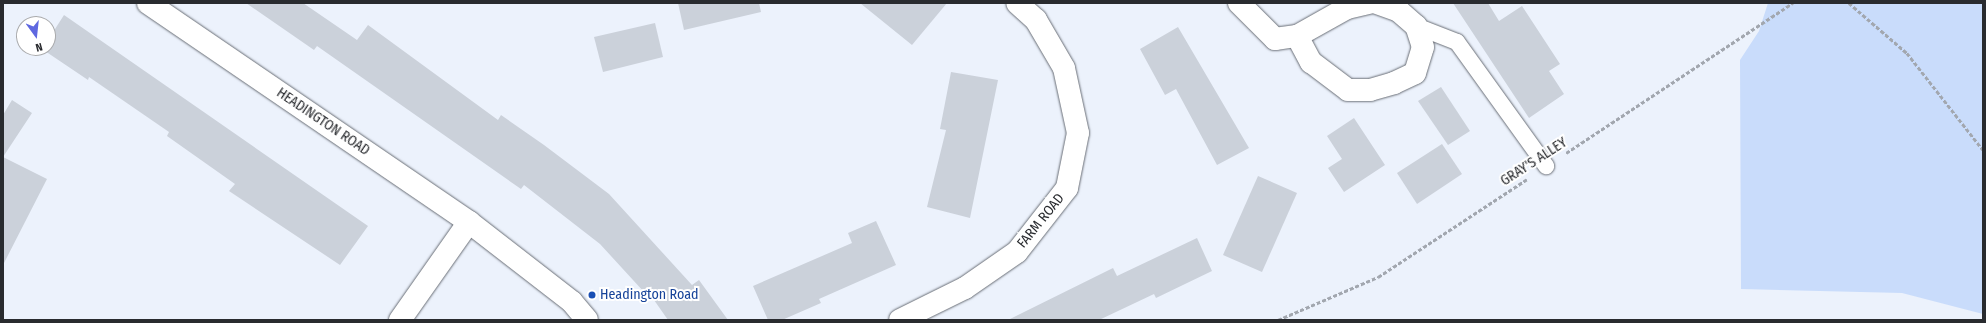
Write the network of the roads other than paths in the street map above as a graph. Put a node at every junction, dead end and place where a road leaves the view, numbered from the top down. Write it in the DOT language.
graph roads {
  1 [pos="148,3"];
  2 [pos="1017,3"];
  3 [pos="1239,3"];
  4 [pos="1369,3"];
  5 [pos="1377,3"];
  6 [pos="1416,26"];
  7 [pos="1297,36"];
  8 [pos="1546,166"];
  9 [pos="469,222"];
  10 [pos="400,320"];
  11 [pos="587,320"];
  12 [pos="900,320"];
  1 -- 9 [label="street, HEADINGTON ROAD"];
  2 -- 12 [label="street, FARM ROAD"];
  3 -- 7 [label="street"];
  4 -- 7 [label="street"];
  5 -- 6 [label="street"];
  6 -- 7 [label="street"];
  6 -- 8 [label="lane"];
  9 -- 10 [label="street"];
  9 -- 11 [label="street, HEADINGTON ROAD"];
}
